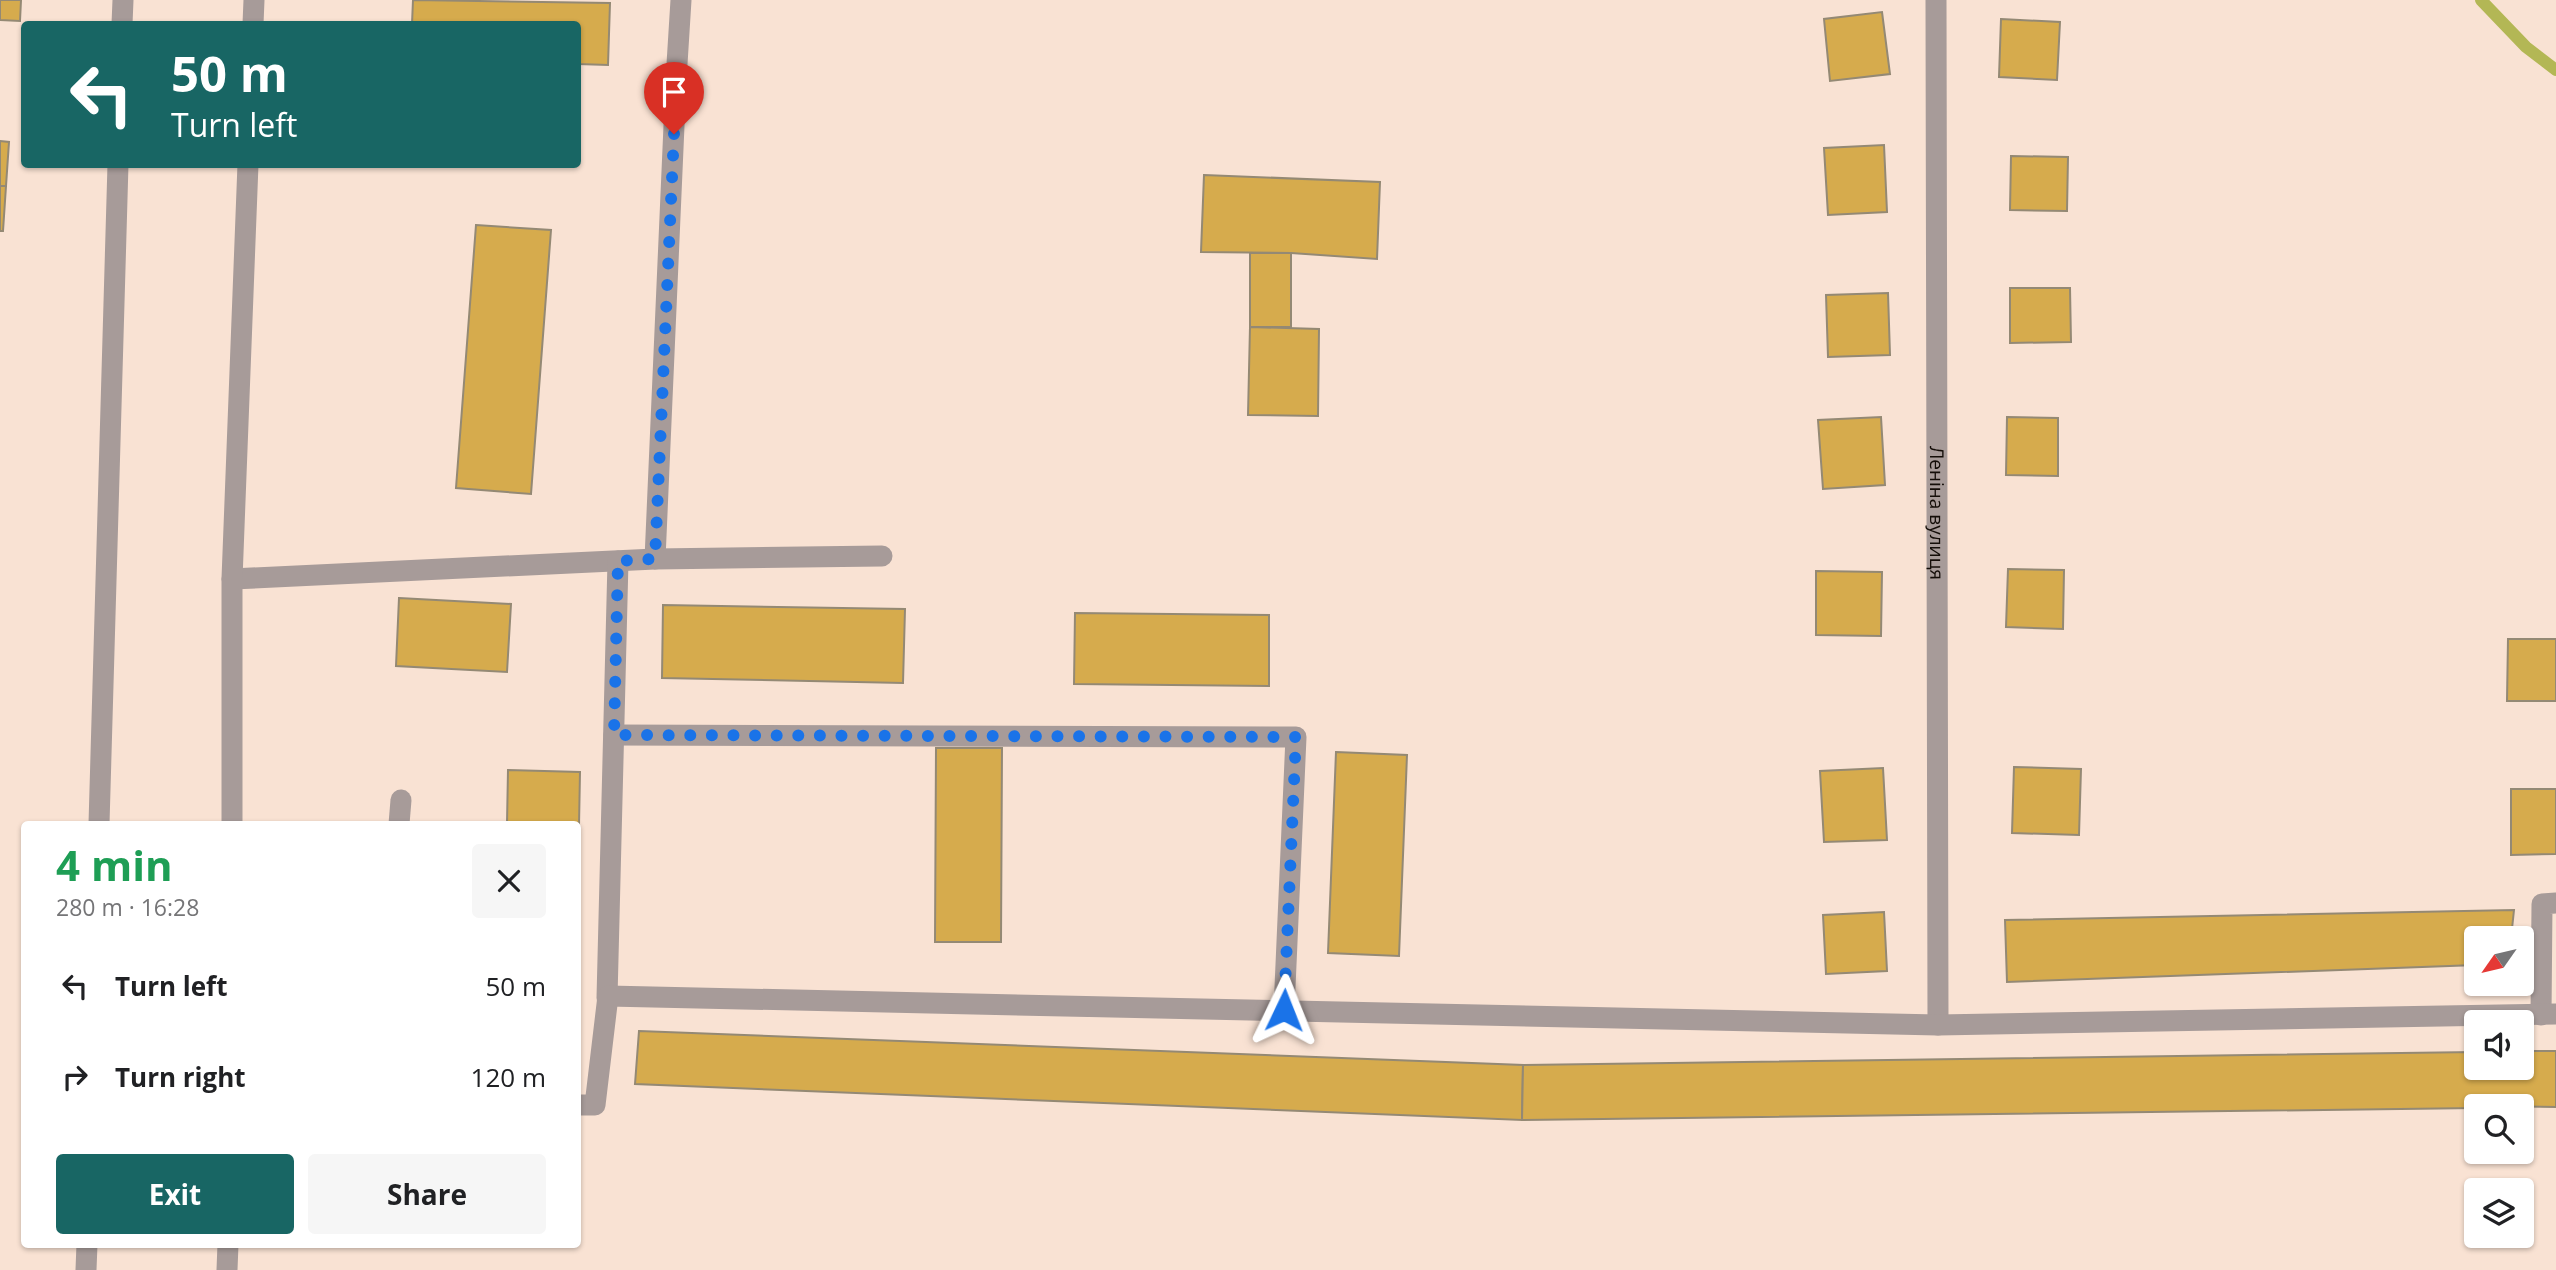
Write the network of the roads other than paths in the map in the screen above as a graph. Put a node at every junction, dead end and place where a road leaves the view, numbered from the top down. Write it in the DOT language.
graph roads {
  1 [pos="123,0"];
  2 [pos="254,0"];
  3 [pos="681,0"];
  4 [pos="1936,0"];
  5 [pos="122,21"];
  6 [pos="253,21"];
  7 [pos="118,168"];
  8 [pos="248,168"];
  9 [pos="882,556"];
  10 [pos="655,559"];
  11 [pos="618,561"];
  12 [pos="232,579"];
  13 [pos="614,735"];
  14 [pos="401,800"];
  15 [pos="99,821"];
  16 [pos="232,821"];
  17 [pos="399,821"];
  18 [pos="2556,903"];
  19 [pos="607,998"];
  20 [pos="1284,1010"];
  21 [pos="2548,1014"];
  22 [pos="1938,1025"];
  23 [pos="581,1105"];
  24 [pos="87,1248"];
  25 [pos="228,1248"];
  26 [pos="86,1270"];
  27 [pos="227,1270"];
  1 -- 5 [label="street"];
  2 -- 6 [label="street"];
  3 -- 10 [label="street"];
  4 -- 22 [label="street, Леніна вулиця"];
  7 -- 15 [label="street"];
  8 -- 12 [label="street"];
  9 -- 10 [label="street"];
  10 -- 11 [label="street"];
  11 -- 12 [label="street"];
  11 -- 13 [label="street"];
  12 -- 16 [label="street"];
  13 -- 19 [label="street"];
  13 -- 20 [label="street"];
  14 -- 17 [label="street"];
  18 -- 21 [label="street"];
  19 -- 20 [label="street"];
  19 -- 23 [label="street"];
  20 -- 22 [label="street"];
  21 -- 22 [label="street"];
  24 -- 26 [label="street"];
  25 -- 27 [label="street"];
}
